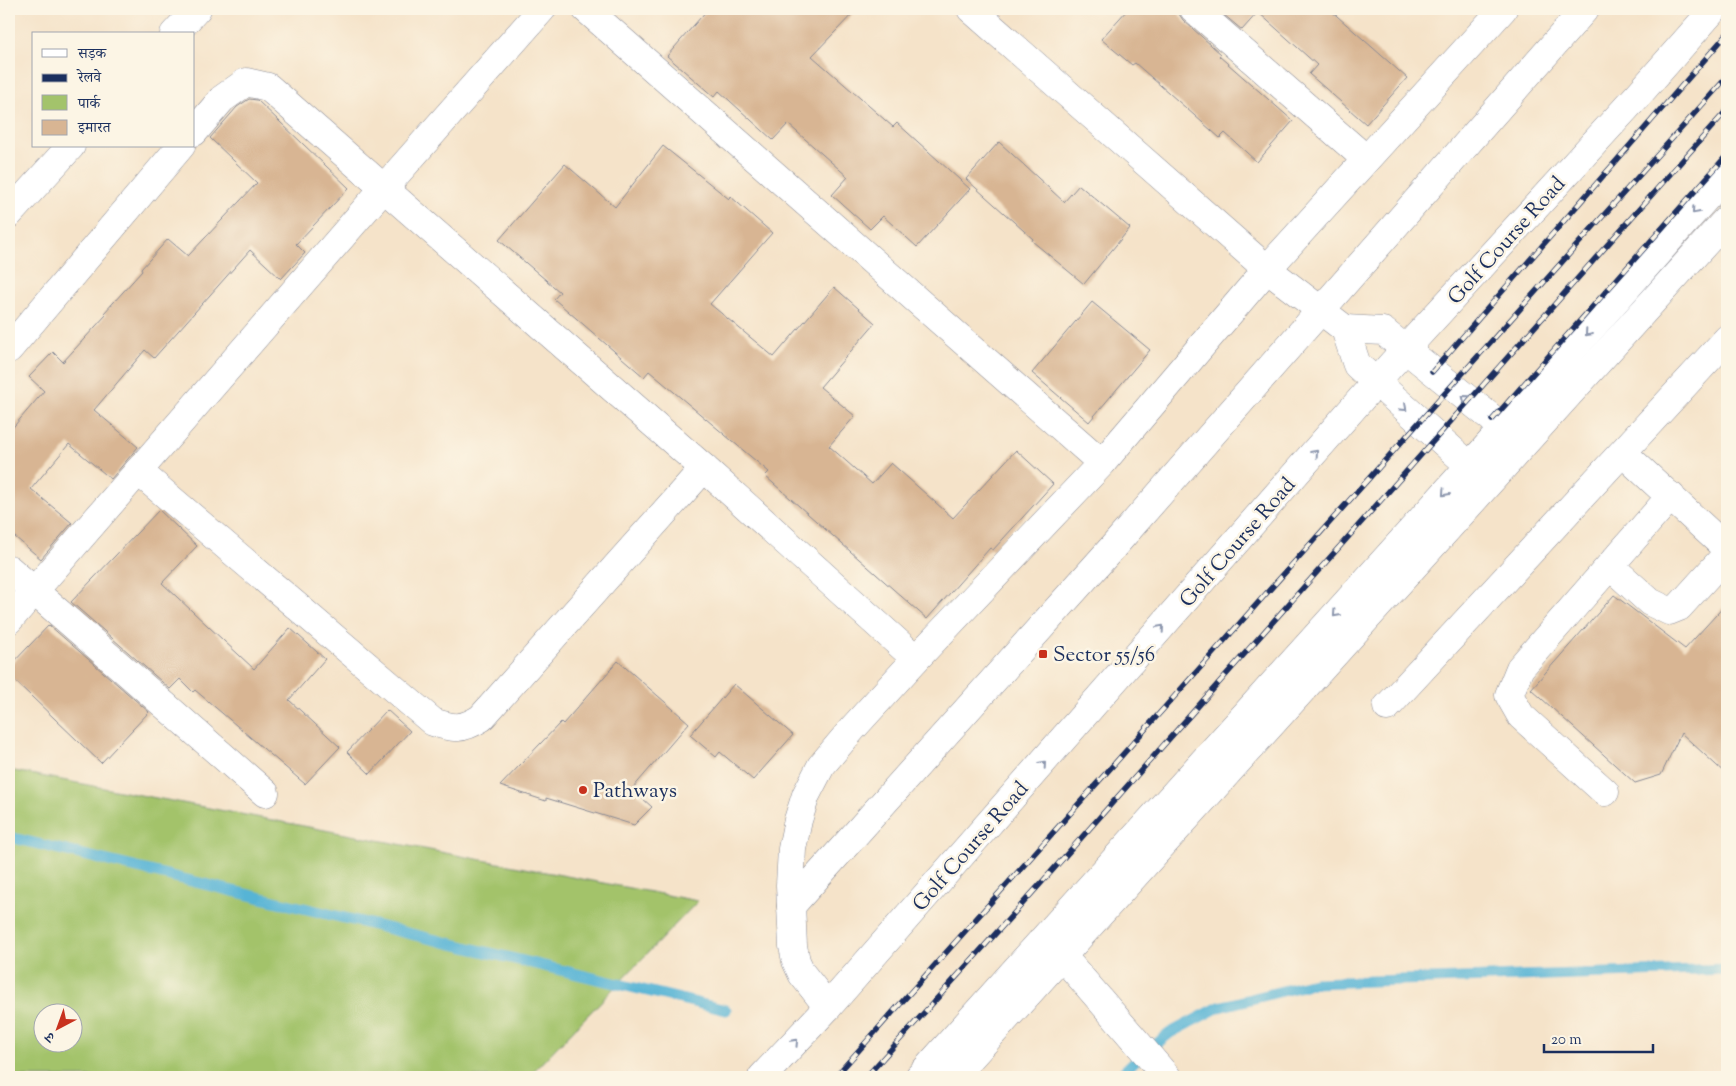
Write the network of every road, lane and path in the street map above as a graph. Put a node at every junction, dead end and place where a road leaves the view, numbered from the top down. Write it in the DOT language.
graph roads {
  1 [pos="197,9"];
  2 [pos="542,9"];
  3 [pos="586,9"];
  4 [pos="971,9"];
  5 [pos="1194,9"];
  6 [pos="1503,9"];
  7 [pos="1585,9"];
  8 [pos="1714,9"];
  9 [pos="176,32"];
  10 [pos="195,131"];
  11 [pos="69,148"];
  12 [pos="179,148"];
  13 [pos="1366,160"];
  14 [pos="1727,174"];
  15 [pos="384,188"];
  16 [pos="9,214"];
  17 [pos="1727,219"];
  18 [pos="1267,269"];
  19 [pos="1321,309"];
  20 [pos="1345,329"];
  21 [pos="1727,340"];
  22 [pos="9,349"];
  23 [pos="1406,350"];
  24 [pos="1376,383"];
  25 [pos="1504,428"];
  26 [pos="1623,453"];
  27 [pos="1102,463"];
  28 [pos="1470,466"];
  29 [pos="704,468"];
  30 [pos="138,472"];
  31 [pos="1671,496"];
  32 [pos="1727,549"];
  33 [pos="1727,554"];
  34 [pos="1610,566"];
  35 [pos="9,569"];
  36 [pos="34,592"];
  37 [pos="9,620"];
  38 [pos="916,660"];
  39 [pos="1387,707"];
  40 [pos="1605,792"];
  41 [pos="265,793"];
  42 [pos="791,906"];
  43 [pos="1054,946"];
  44 [pos="828,1007"];
  45 [pos="762,1077"];
  46 [pos="919,1077"];
  47 [pos="953,1077"];
  48 [pos="1167,1077"];
  1 -- 9 [label="street"];
  2 -- 15 [label="street"];
  3 -- 27 [label="street"];
  4 -- 18 [label="street"];
  5 -- 13 [label="street"];
  6 -- 13 [label="street"];
  7 -- 19 [label="street"];
  8 -- 23 [label="street, Golf Course Road"];
  10 -- 15 [label="street"];
  11 -- 16 [label="street"];
  12 -- 22 [label="street"];
  13 -- 18 [label="street"];
  14 -- 25 [label="street, one-way"];
  15 -- 29 [label="street"];
  15 -- 30 [label="street"];
  17 -- 43 [label="street"];
  18 -- 19 [label="street"];
  18 -- 27 [label="street"];
  19 -- 20 [label="street"];
  19 -- 42 [label="street"];
  20 -- 23 [label="street"];
  20 -- 24 [label="street"];
  21 -- 26 [label="street"];
  23 -- 24 [label="street, Golf Course Road"];
  25 -- 23 [label="street, one-way"];
  24 -- 28 [label="street, one-way"];
  44 -- 24 [label="street, Golf Course Road, one-way"];
  25 -- 28 [label="street"];
  26 -- 31 [label="street"];
  26 -- 39 [label="street"];
  27 -- 38 [label="street"];
  28 -- 43 [label="street, one-way"];
  29 -- 30 [label="street"];
  29 -- 38 [label="street"];
  30 -- 36 [label="street"];
  31 -- 32 [label="street"];
  31 -- 34 [label="street"];
  33 -- 34 [label="street"];
  34 -- 40 [label="street"];
  35 -- 36 [label="street"];
  36 -- 37 [label="street"];
  36 -- 41 [label="street"];
  38 -- 42 [label="street"];
  42 -- 44 [label="street"];
  43 -- 46 [label="street"];
  43 -- 47 [label="street"];
  43 -- 48 [label="street"];
  45 -- 44 [label="street, Golf Course Road, one-way"];
}
